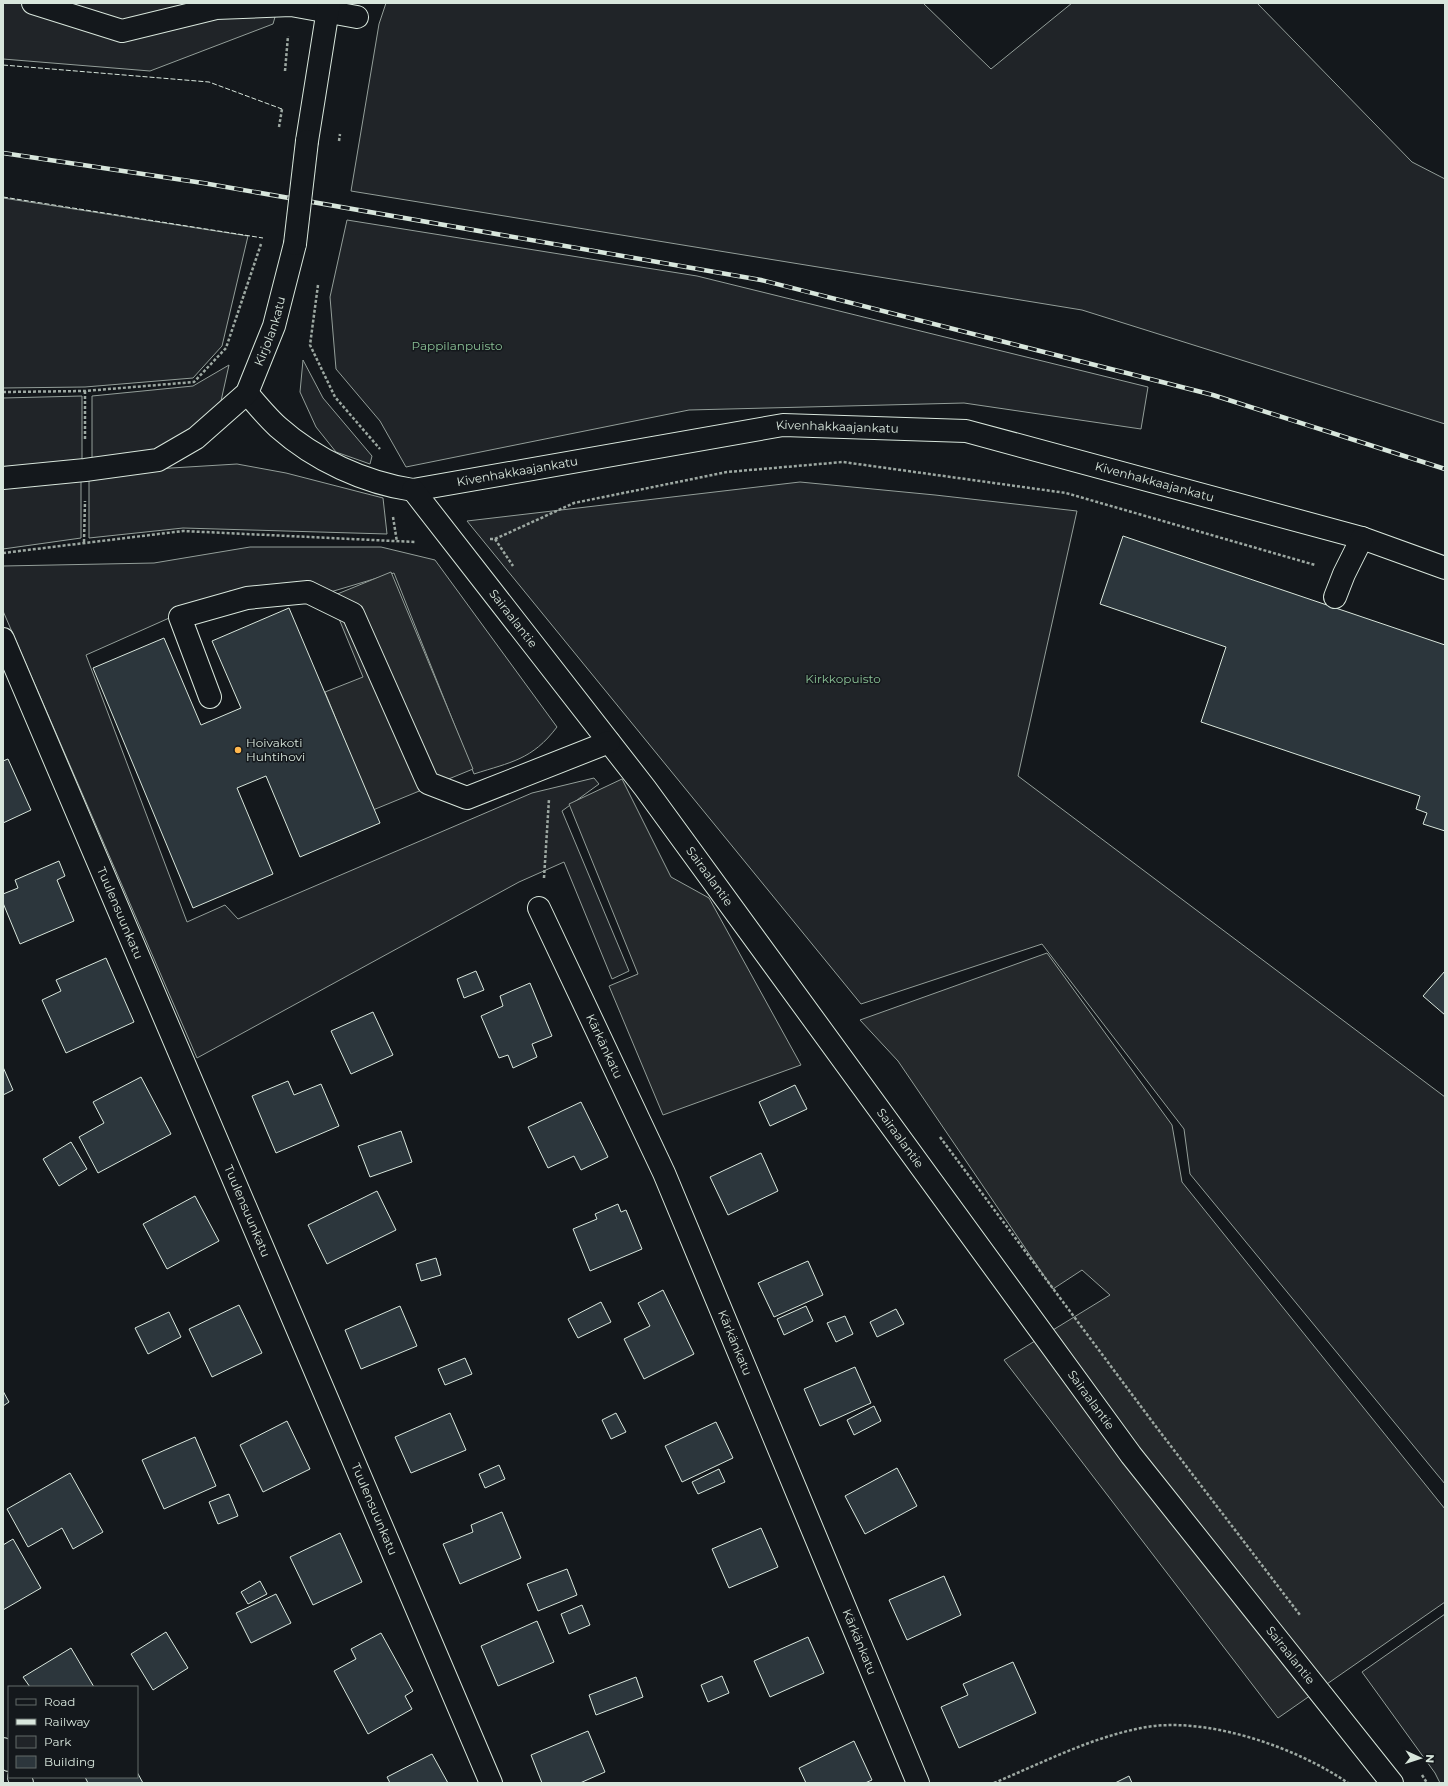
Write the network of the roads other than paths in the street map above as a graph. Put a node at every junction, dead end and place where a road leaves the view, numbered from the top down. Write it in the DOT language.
graph roads {
  1 [pos="32,3"];
  2 [pos="328,7"];
  3 [pos="357,17"];
  4 [pos="247,394"];
  5 [pos="3,478"];
  6 [pos="413,490"];
  7 [pos="1362,538"];
  8 [pos="1445,568"];
  9 [pos="1335,597"];
  10 [pos="3,639"];
  11 [pos="210,698"];
  12 [pos="609,742"];
  13 [pos="539,908"];
  14 [pos="3,1749"];
  15 [pos="8,1758"];
  16 [pos="491,1783"];
  17 [pos="918,1783"];
  18 [pos="1392,1783"];
  1 -- 2 [label="street"];
  2 -- 3 [label="street"];
  2 -- 4 [label="street, Kirjolankatu, bridge"];
  4 -- 5 [label="street, Kirjolankatu"];
  4 -- 6 [label="street, Kivenhakkaajankatu"];
  6 -- 7 [label="street, Kivenhakkaajankatu"];
  6 -- 12 [label="street, Sairaalantie"];
  7 -- 8 [label="street, Kivenhakkaajankatu"];
  7 -- 9 [label="street"];
  10 -- 16 [label="street, Tuulensuunkatu"];
  11 -- 12 [label="street"];
  12 -- 18 [label="street, Sairaalantie"];
  13 -- 17 [label="street, Kärkänkatu"];
  14 -- 15 [label="street"];
}
